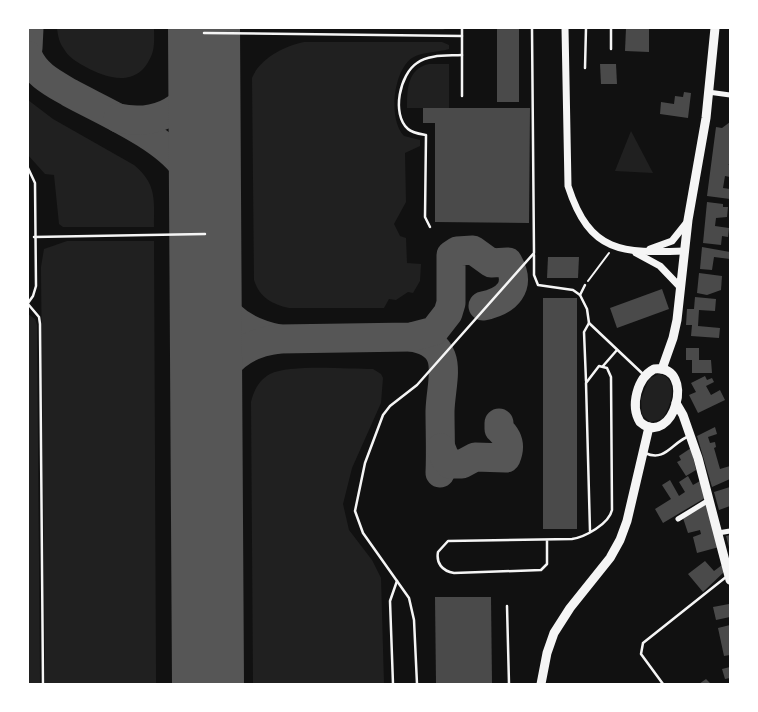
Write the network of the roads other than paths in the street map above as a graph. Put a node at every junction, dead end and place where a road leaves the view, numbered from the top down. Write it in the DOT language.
graph roads {
  1 [pos="462,28"];
  2 [pos="532,28"];
  3 [pos="565,28"];
  4 [pos="586,28"];
  5 [pos="611,28"];
  6 [pos="715,28"];
  7 [pos="204,33"];
  8 [pos="462,36"];
  9 [pos="611,50"];
  10 [pos="462,55"];
  11 [pos="585,68"];
  12 [pos="708,92"];
  13 [pos="730,94"];
  14 [pos="462,96"];
  15 [pos="28,168"];
  16 [pos="688,220"];
  17 [pos="430,227"];
  18 [pos="205,234"];
  19 [pos="34,237"];
  20 [pos="685,251"];
  21 [pos="636,252"];
  22 [pos="534,254"];
  23 [pos="585,285"];
  24 [pos="680,288"];
  25 [pos="580,295"];
  26 [pos="28,304"];
  27 [pos="589,323"];
  28 [pos="617,350"];
  29 [pos="603,366"];
  30 [pos="662,369"];
  31 [pos="644,376"];
  32 [pos="586,382"];
  33 [pos="676,403"];
  34 [pos="649,427"];
  35 [pos="691,435"];
  36 [pos="642,452"];
  37 [pos="710,500"];
  38 [pos="678,519"];
  39 [pos="590,531"];
  40 [pos="730,531"];
  41 [pos="718,533"];
  42 [pos="547,540"];
  43 [pos="730,577"];
  44 [pos="397,581"];
  45 [pos="507,606"];
  46 [pos="43,684"];
  47 [pos="393,684"];
  48 [pos="417,684"];
  49 [pos="509,684"];
  50 [pos="541,684"];
  51 [pos="663,684"];
  1 -- 8 [label="lane"];
  2 -- 22 [label="lane"];
  3 -- 21 [label="street"];
  4 -- 11 [label="lane"];
  5 -- 9 [label="lane"];
  6 -- 12 [label="main road"];
  7 -- 8 [label="lane"];
  8 -- 10 [label="lane"];
  10 -- 14 [label="lane"];
  10 -- 17 [label="lane"];
  12 -- 13 [label="street"];
  12 -- 16 [label="main road"];
  15 -- 19 [label="lane"];
  16 -- 20 [label="main road"];
  16 -- 21 [label="street"];
  18 -- 19 [label="lane"];
  19 -- 26 [label="lane"];
  20 -- 21 [label="street"];
  20 -- 24 [label="main road"];
  21 -- 24 [label="street"];
  22 -- 25 [label="lane"];
  22 -- 44 [label="lane"];
  23 -- 25 [label="lane"];
  24 -- 30 [label="main road"];
  25 -- 27 [label="lane"];
  26 -- 46 [label="lane"];
  27 -- 28 [label="lane"];
  27 -- 32 [label="lane"];
  28 -- 29 [label="lane"];
  28 -- 31 [label="lane"];
  29 -- 32 [label="lane"];
  29 -- 39 [label="lane"];
  30 -- 31 [label="main road"];
  30 -- 33 [label="main road"];
  31 -- 34 [label="main road"];
  32 -- 39 [label="lane"];
  33 -- 34 [label="main road"];
  33 -- 35 [label="main road"];
  34 -- 36 [label="main road"];
  35 -- 36 [label="lane"];
  35 -- 37 [label="main road"];
  36 -- 50 [label="main road"];
  37 -- 38 [label="street"];
  37 -- 41 [label="main road"];
  39 -- 42 [label="lane"];
  40 -- 41 [label="street"];
  41 -- 43 [label="main road"];
  42 -- 42 [label="lane"];
  43 -- 51 [label="lane"];
  44 -- 47 [label="lane"];
  44 -- 48 [label="lane"];
  45 -- 49 [label="lane"];
}
